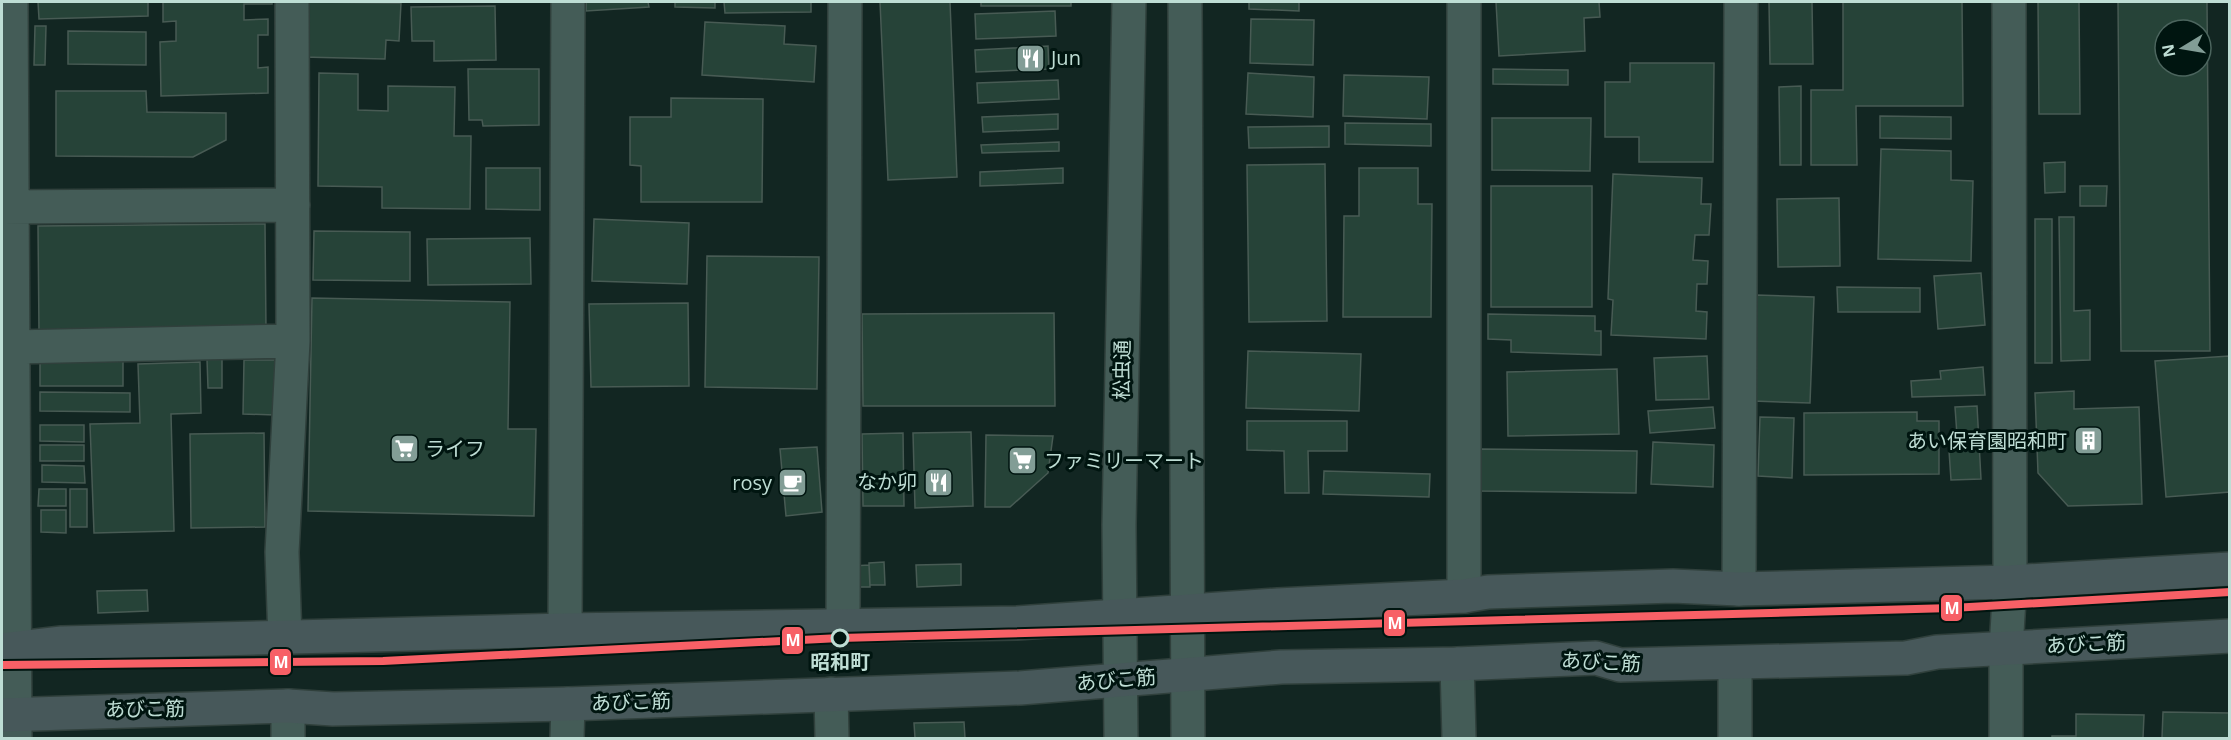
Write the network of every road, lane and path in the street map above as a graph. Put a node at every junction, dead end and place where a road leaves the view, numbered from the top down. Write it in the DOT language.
graph roads {
  1 [pos="11,2"];
  2 [pos="292,2"];
  3 [pos="568,2"];
  4 [pos="845,2"];
  5 [pos="1129,2"];
  6 [pos="1185,2"];
  7 [pos="1464,2"];
  8 [pos="1741,2"];
  9 [pos="2009,2"];
  10 [pos="293,205"];
  11 [pos="6,208"];
  12 [pos="293,341"];
  13 [pos="13,347"];
  14 [pos="2229,568"];
  15 [pos="2010,582"];
  16 [pos="1739,589"];
  17 [pos="1464,597"];
  18 [pos="1188,612"];
  19 [pos="1119,616"];
  20 [pos="843,626"];
  21 [pos="565,630"];
  22 [pos="2229,636"];
  23 [pos="285,639"];
  24 [pos="2006,649"];
  25 [pos="8,650"];
  26 [pos="1735,663"];
  27 [pos="1457,664"];
  28 [pos="1188,674"];
  29 [pos="1120,680"];
  30 [pos="831,694"];
  31 [pos="568,704"];
  32 [pos="288,706"];
  33 [pos="10,723"];
  34 [pos="288,738"];
  35 [pos="567,738"];
  36 [pos="832,738"];
  37 [pos="1121,738"];
  38 [pos="1188,738"];
  39 [pos="1459,738"];
  40 [pos="1735,738"];
  41 [pos="2006,738"];
  1 -- 11 [label="street"];
  2 -- 10 [label="street"];
  3 -- 21 [label="street"];
  4 -- 20 [label="street"];
  5 -- 19 [label="street, 松虫通"];
  6 -- 18 [label="street"];
  7 -- 17 [label="street"];
  8 -- 16 [label="street"];
  9 -- 15 [label="street"];
  10 -- 11 [label="street"];
  10 -- 12 [label="street"];
  11 -- 13 [label="street"];
  12 -- 13 [label="street"];
  12 -- 23 [label="street"];
  13 -- 25 [label="street"];
  14 -- 15 [label="main road"];
  15 -- 16 [label="main road"];
  15 -- 24 [label="street"];
  16 -- 17 [label="main road"];
  17 -- 18 [label="main road"];
  18 -- 19 [label="main road"];
  18 -- 28 [label="street"];
  19 -- 20 [label="main road"];
  19 -- 29 [label="street, 松虫通"];
  20 -- 21 [label="main road"];
  21 -- 23 [label="main road"];
  22 -- 24 [label="main road, あびこ筋"];
  23 -- 25 [label="main road"];
  24 -- 26 [label="main road, あびこ筋"];
  24 -- 41 [label="street"];
  25 -- 33 [label="street"];
  26 -- 27 [label="main road, あびこ筋"];
  26 -- 40 [label="street"];
  27 -- 28 [label="main road, あびこ筋"];
  27 -- 39 [label="street"];
  28 -- 29 [label="main road, あびこ筋"];
  28 -- 38 [label="street"];
  29 -- 30 [label="main road, あびこ筋"];
  29 -- 37 [label="street, 松虫通"];
  30 -- 31 [label="main road, あびこ筋"];
  30 -- 36 [label="street"];
  31 -- 32 [label="main road, あびこ筋"];
  31 -- 35 [label="street"];
  32 -- 33 [label="main road, あびこ筋"];
  32 -- 34 [label="street"];
}
